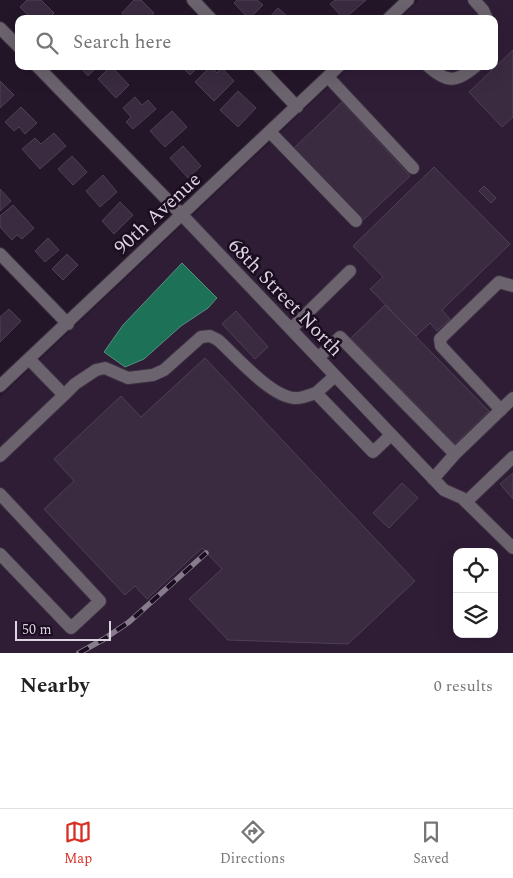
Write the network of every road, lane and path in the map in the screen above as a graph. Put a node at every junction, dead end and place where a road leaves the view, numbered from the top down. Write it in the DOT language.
graph roads {
  1 [pos="193,0"];
  2 [pos="408,0"];
  3 [pos="474,0"];
  4 [pos="207,15"];
  5 [pos="392,15"];
  6 [pos="485,15"];
  7 [pos="0,28"];
  8 [pos="15,44"];
  9 [pos="41,70"];
  10 [pos="262,70"];
  11 [pos="335,70"];
  12 [pos="433,70"];
  13 [pos="471,70"];
  14 [pos="328,77"];
  15 [pos="297,107"];
  16 [pos="270,132"];
  17 [pos="413,168"];
  18 [pos="182,215"];
  19 [pos="356,221"];
  20 [pos="0,254"];
  21 [pos="350,271"];
  22 [pos="513,286"];
  23 [pos="68,324"];
  24 [pos="291,329"];
  25 [pos="318,358"];
  26 [pos="29,359"];
  27 [pos="335,376"];
  28 [pos="0,386"];
  29 [pos="316,393"];
  30 [pos="64,395"];
  31 [pos="513,398"];
  32 [pos="501,410"];
  33 [pos="391,435"];
  34 [pos="455,454"];
  35 [pos="0,456"];
  36 [pos="513,457"];
  37 [pos="433,479"];
  38 [pos="0,494"];
  39 [pos="466,502"];
  40 [pos="513,548"];
  41 [pos="0,554"];
  1 -- 4 [label="street"];
  2 -- 5 [label="street"];
  3 -- 6 [label="street"];
  7 -- 8 [label="street"];
  9 -- 18 [label="street, 68th Street North"];
  10 -- 15 [label="street"];
  11 -- 14 [label="street, 90th Avenue"];
  12 -- 13 [label="street"];
  14 -- 15 [label="street, 90th Avenue"];
  14 -- 17 [label="street"];
  15 -- 16 [label="street, 90th Avenue"];
  16 -- 18 [label="street, 90th Avenue"];
  16 -- 19 [label="street"];
  18 -- 23 [label="street, 90th Avenue"];
  18 -- 24 [label="street, 68th Street North"];
  20 -- 23 [label="street"];
  21 -- 24 [label="street"];
  22 -- 32 [label="street"];
  23 -- 26 [label="street, 90th Avenue"];
  24 -- 25 [label="street, 68th Street North"];
  25 -- 27 [label="street, 68th Street North"];
  25 -- 34 [label="street"];
  26 -- 28 [label="street, 90th Avenue"];
  26 -- 30 [label="street"];
  27 -- 29 [label="street"];
  27 -- 33 [label="street, 68th Street North"];
  29 -- 30 [label="street"];
  29 -- 33 [label="street"];
  30 -- 35 [label="street"];
  31 -- 32 [label="street"];
  32 -- 34 [label="street"];
  33 -- 37 [label="street, 68th Street North"];
  34 -- 37 [label="street"];
  36 -- 39 [label="street"];
  37 -- 39 [label="street, 68th Street North"];
  38 -- 41 [label="street"];
  39 -- 40 [label="street, 68th Street North"];
}
